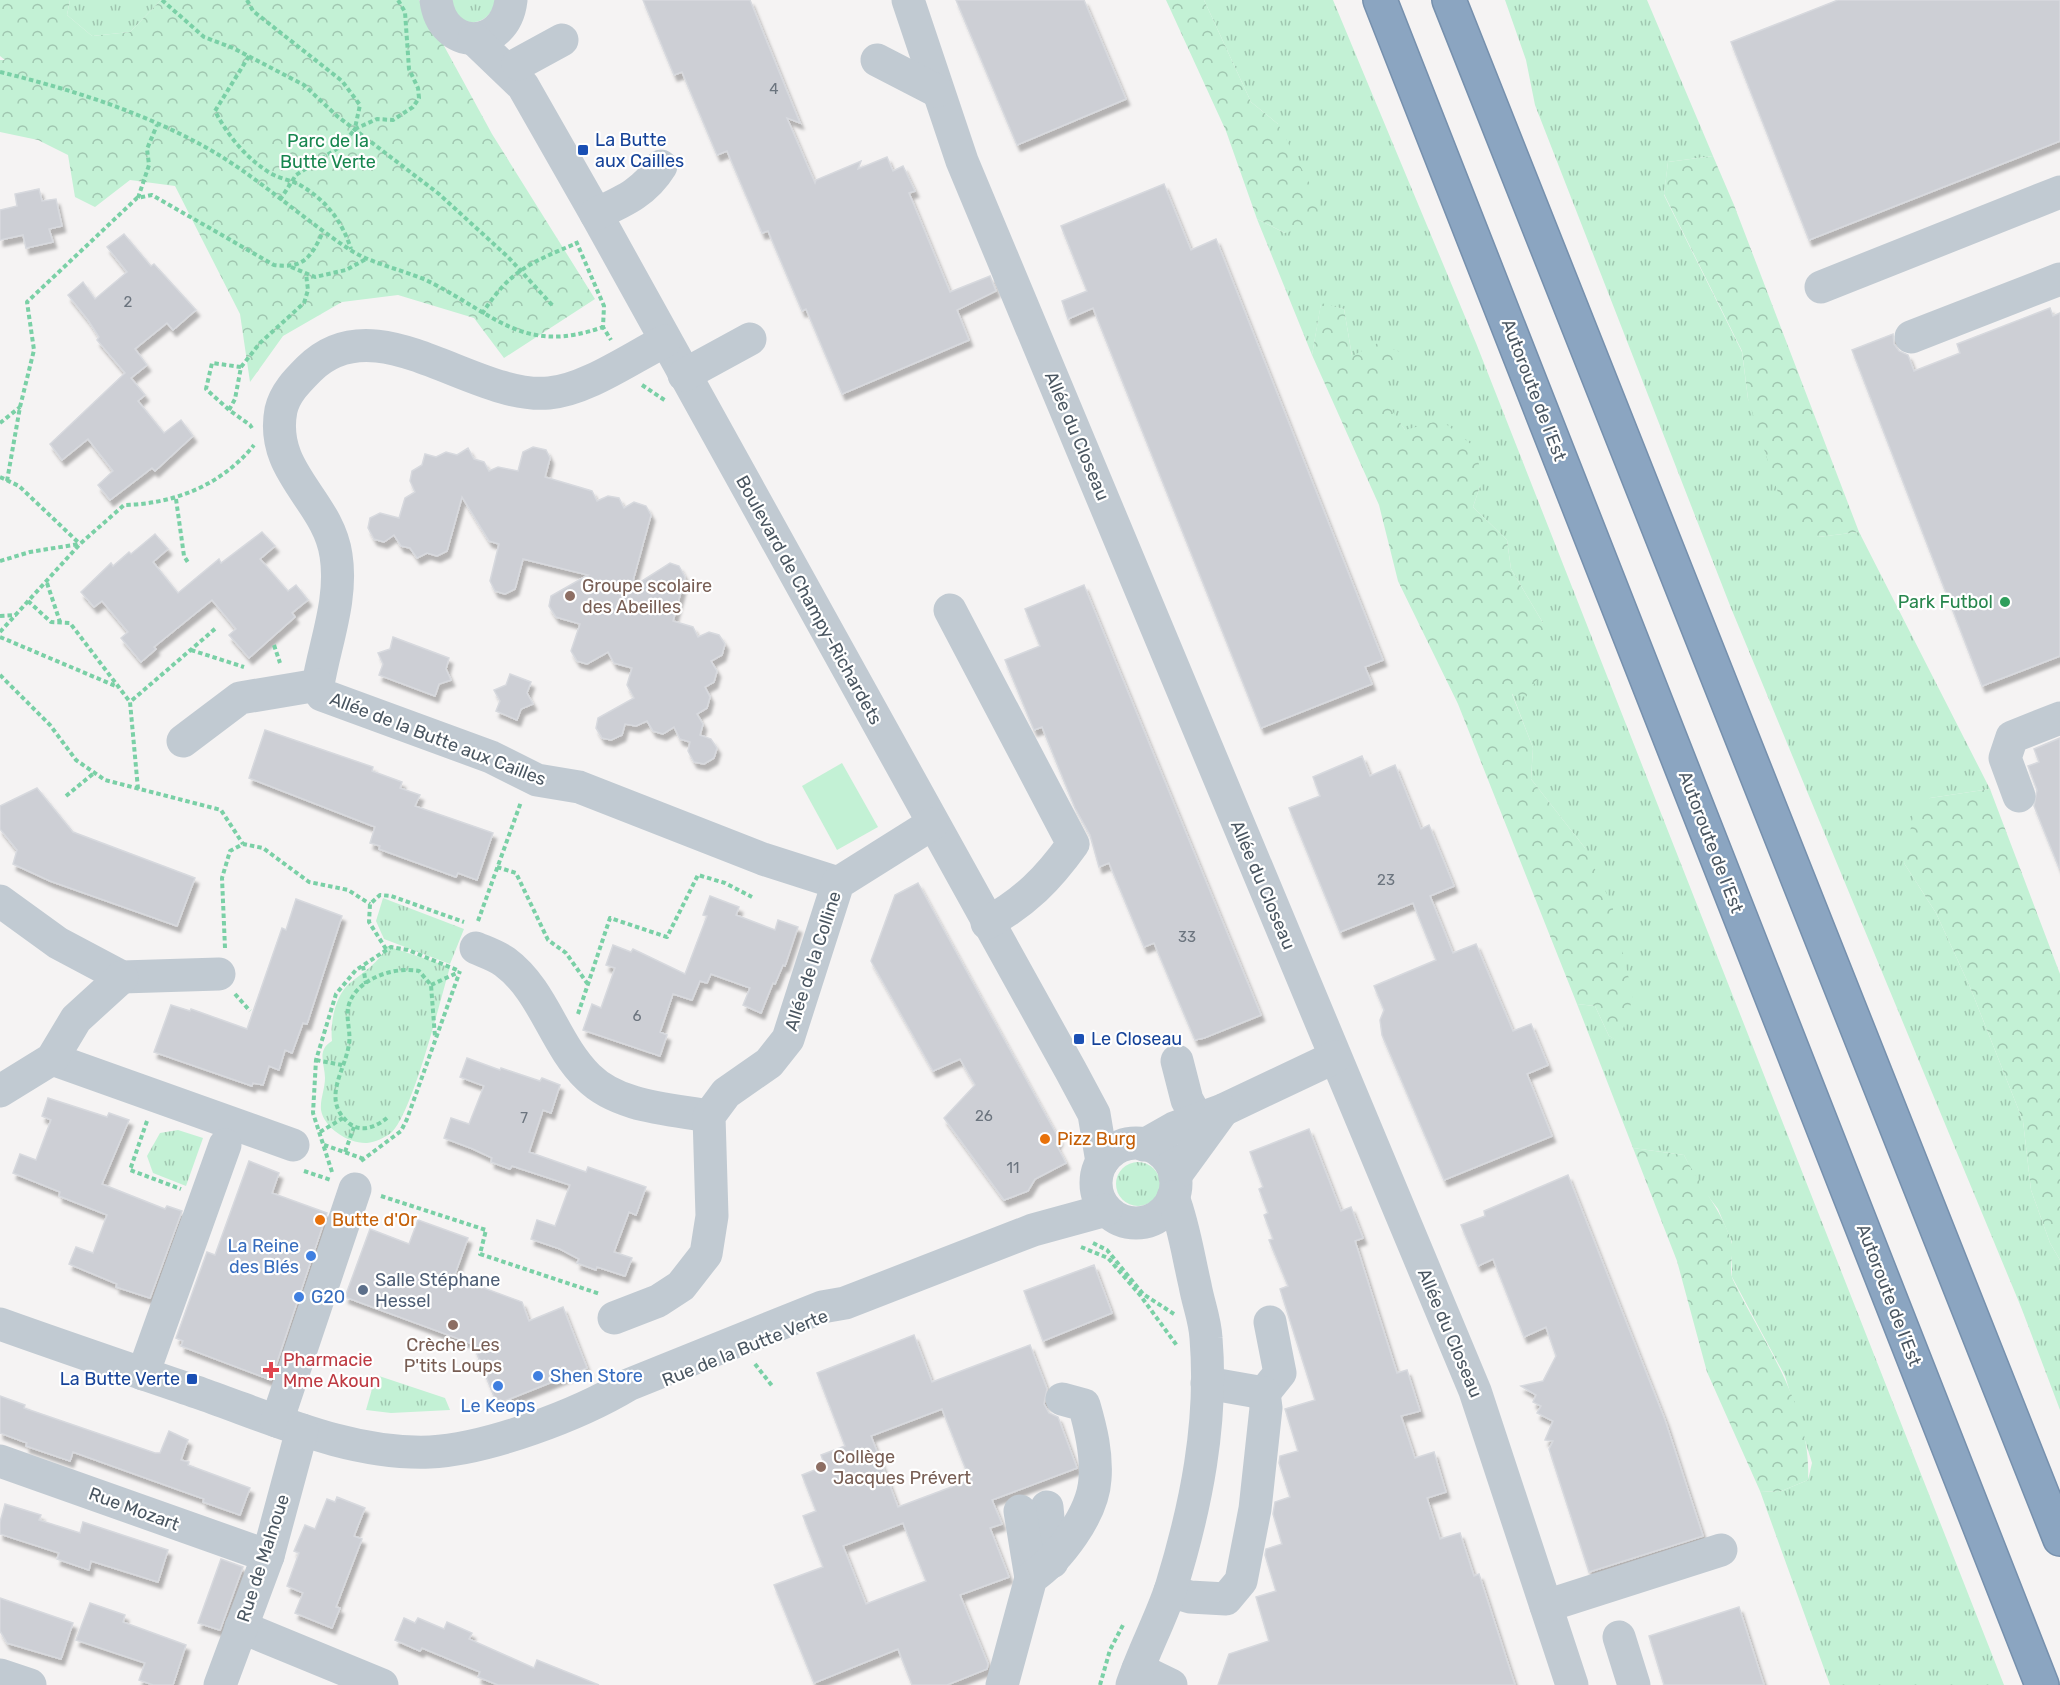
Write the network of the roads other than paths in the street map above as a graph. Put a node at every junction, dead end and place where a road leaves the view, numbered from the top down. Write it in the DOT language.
graph roads {
  1 [pos="908,0"];
  2 [pos="1380,0"];
  3 [pos="1449,0"];
  4 [pos="421,1"];
  5 [pos="508,11"];
  6 [pos="474,39"];
  7 [pos="562,40"];
  8 [pos="877,60"];
  9 [pos="521,75"];
  10 [pos="937,91"];
  11 [pos="660,178"];
  12 [pos="2060,192"];
  13 [pos="584,223"];
  14 [pos="2060,279"];
  15 [pos="1821,287"];
  16 [pos="1911,337"];
  17 [pos="750,339"];
  18 [pos="665,341"];
  19 [pos="684,375"];
  20 [pos="950,610"];
  21 [pos="318,685"];
  22 [pos="2060,718"];
  23 [pos="183,741"];
  24 [pos="2019,796"];
  25 [pos="932,824"];
  26 [pos="838,883"];
  27 [pos="0,902"];
  28 [pos="987,923"];
  29 [pos="468,946"];
  30 [pos="219,974"];
  31 [pos="122,978"];
  32 [pos="1335,1057"];
  33 [pos="52,1059"];
  34 [pos="1177,1061"];
  35 [pos="0,1091"];
  36 [pos="1094,1114"];
  37 [pos="1210,1114"];
  38 [pos="709,1116"];
  39 [pos="312,1141"];
  40 [pos="1137,1144"];
  41 [pos="225,1145"];
  42 [pos="353,1173"];
  43 [pos="1174,1186"];
  44 [pos="1102,1187"];
  45 [pos="1143,1223"];
  46 [pos="1195,1285"];
  47 [pos="614,1318"];
  48 [pos="1270,1322"];
  49 [pos="0,1324"];
  50 [pos="143,1374"];
  51 [pos="1207,1383"];
  52 [pos="1264,1393"];
  53 [pos="1062,1399"];
  54 [pos="290,1426"];
  55 [pos="0,1461"];
  56 [pos="1034,1509"];
  57 [pos="2060,1539"];
  58 [pos="1721,1550"];
  59 [pos="268,1556"];
  60 [pos="1041,1570"];
  61 [pos="1170,1591"];
  62 [pos="1546,1606"];
  63 [pos="241,1627"];
  64 [pos="1619,1636"];
  65 [pos="0,1674"];
  66 [pos="1135,1677"];
  67 [pos="1628,1683"];
  68 [pos="30,1685"];
  69 [pos="220,1685"];
  70 [pos="382,1685"];
  71 [pos="1002,1685"];
  72 [pos="1171,1685"];
  73 [pos="1572,1685"];
  74 [pos="2042,1685"];
  1 -- 10 [label="street, Allée du Closeau"];
  2 -- 74 [label="highway, Autoroute de l’Est"];
  3 -- 57 [label="highway"];
  4 -- 6 [label="street, Boulevard de Champy-Richardets"];
  5 -- 6 [label="street, Boulevard de Champy-Richardets"];
  5 -- 9 [label="street, Boulevard de Champy-Richardets"];
  6 -- 9 [label="street, Boulevard de Champy-Richardets"];
  7 -- 9 [label="street"];
  8 -- 10 [label="street"];
  9 -- 13 [label="street, Boulevard de Champy-Richardets"];
  10 -- 32 [label="street, Allée du Closeau"];
  11 -- 13 [label="street"];
  12 -- 15 [label="street"];
  13 -- 18 [label="street, Boulevard de Champy-Richardets"];
  14 -- 16 [label="street"];
  17 -- 19 [label="street"];
  18 -- 19 [label="street, Boulevard de Champy-Richardets"];
  18 -- 21 [label="street, Allée de la Butte aux Cailles"];
  19 -- 25 [label="street, Boulevard de Champy-Richardets"];
  20 -- 28 [label="street"];
  21 -- 23 [label="street"];
  21 -- 26 [label="street, Allée de la Butte aux Cailles"];
  22 -- 24 [label="street"];
  25 -- 26 [label="street, Allée de la Colline"];
  25 -- 28 [label="street, Boulevard de Champy-Richardets"];
  26 -- 38 [label="street, Allée de la Colline"];
  27 -- 31 [label="street"];
  28 -- 36 [label="street, Boulevard de Champy-Richardets"];
  29 -- 38 [label="street"];
  30 -- 31 [label="street"];
  31 -- 33 [label="street"];
  32 -- 37 [label="street"];
  32 -- 62 [label="street, Allée du Closeau"];
  33 -- 35 [label="street"];
  33 -- 39 [label="street"];
  34 -- 37 [label="street"];
  36 -- 40 [label="street, Boulevard de Champy-Richardets"];
  36 -- 44 [label="street, Boulevard de Champy-Richardets"];
  37 -- 40 [label="street"];
  37 -- 43 [label="street"];
  38 -- 47 [label="street"];
  40 -- 43 [label="street"];
  40 -- 44 [label="street"];
  41 -- 50 [label="street"];
  42 -- 54 [label="street, Rue de Malnoue"];
  43 -- 45 [label="street"];
  43 -- 46 [label="street"];
  44 -- 45 [label="street"];
  44 -- 54 [label="street, Rue de la Butte Verte"];
  45 -- 46 [label="street"];
  46 -- 51 [label="street"];
  48 -- 52 [label="street"];
  49 -- 50 [label="street, Rue de la Butte Verte"];
  50 -- 54 [label="street, Rue de la Butte Verte"];
  51 -- 52 [label="street"];
  51 -- 61 [label="street"];
  52 -- 61 [label="street"];
  53 -- 60 [label="street"];
  54 -- 59 [label="street, Rue de Malnoue"];
  55 -- 59 [label="street, Rue Mozart"];
  56 -- 60 [label="street"];
  58 -- 62 [label="street"];
  59 -- 63 [label="street, Rue de Malnoue"];
  60 -- 71 [label="street"];
  61 -- 66 [label="street"];
  62 -- 73 [label="street, Allée du Closeau"];
  63 -- 69 [label="street, Rue de Malnoue"];
  63 -- 70 [label="street"];
  64 -- 67 [label="street"];
  65 -- 68 [label="street"];
  66 -- 72 [label="street"];
}
